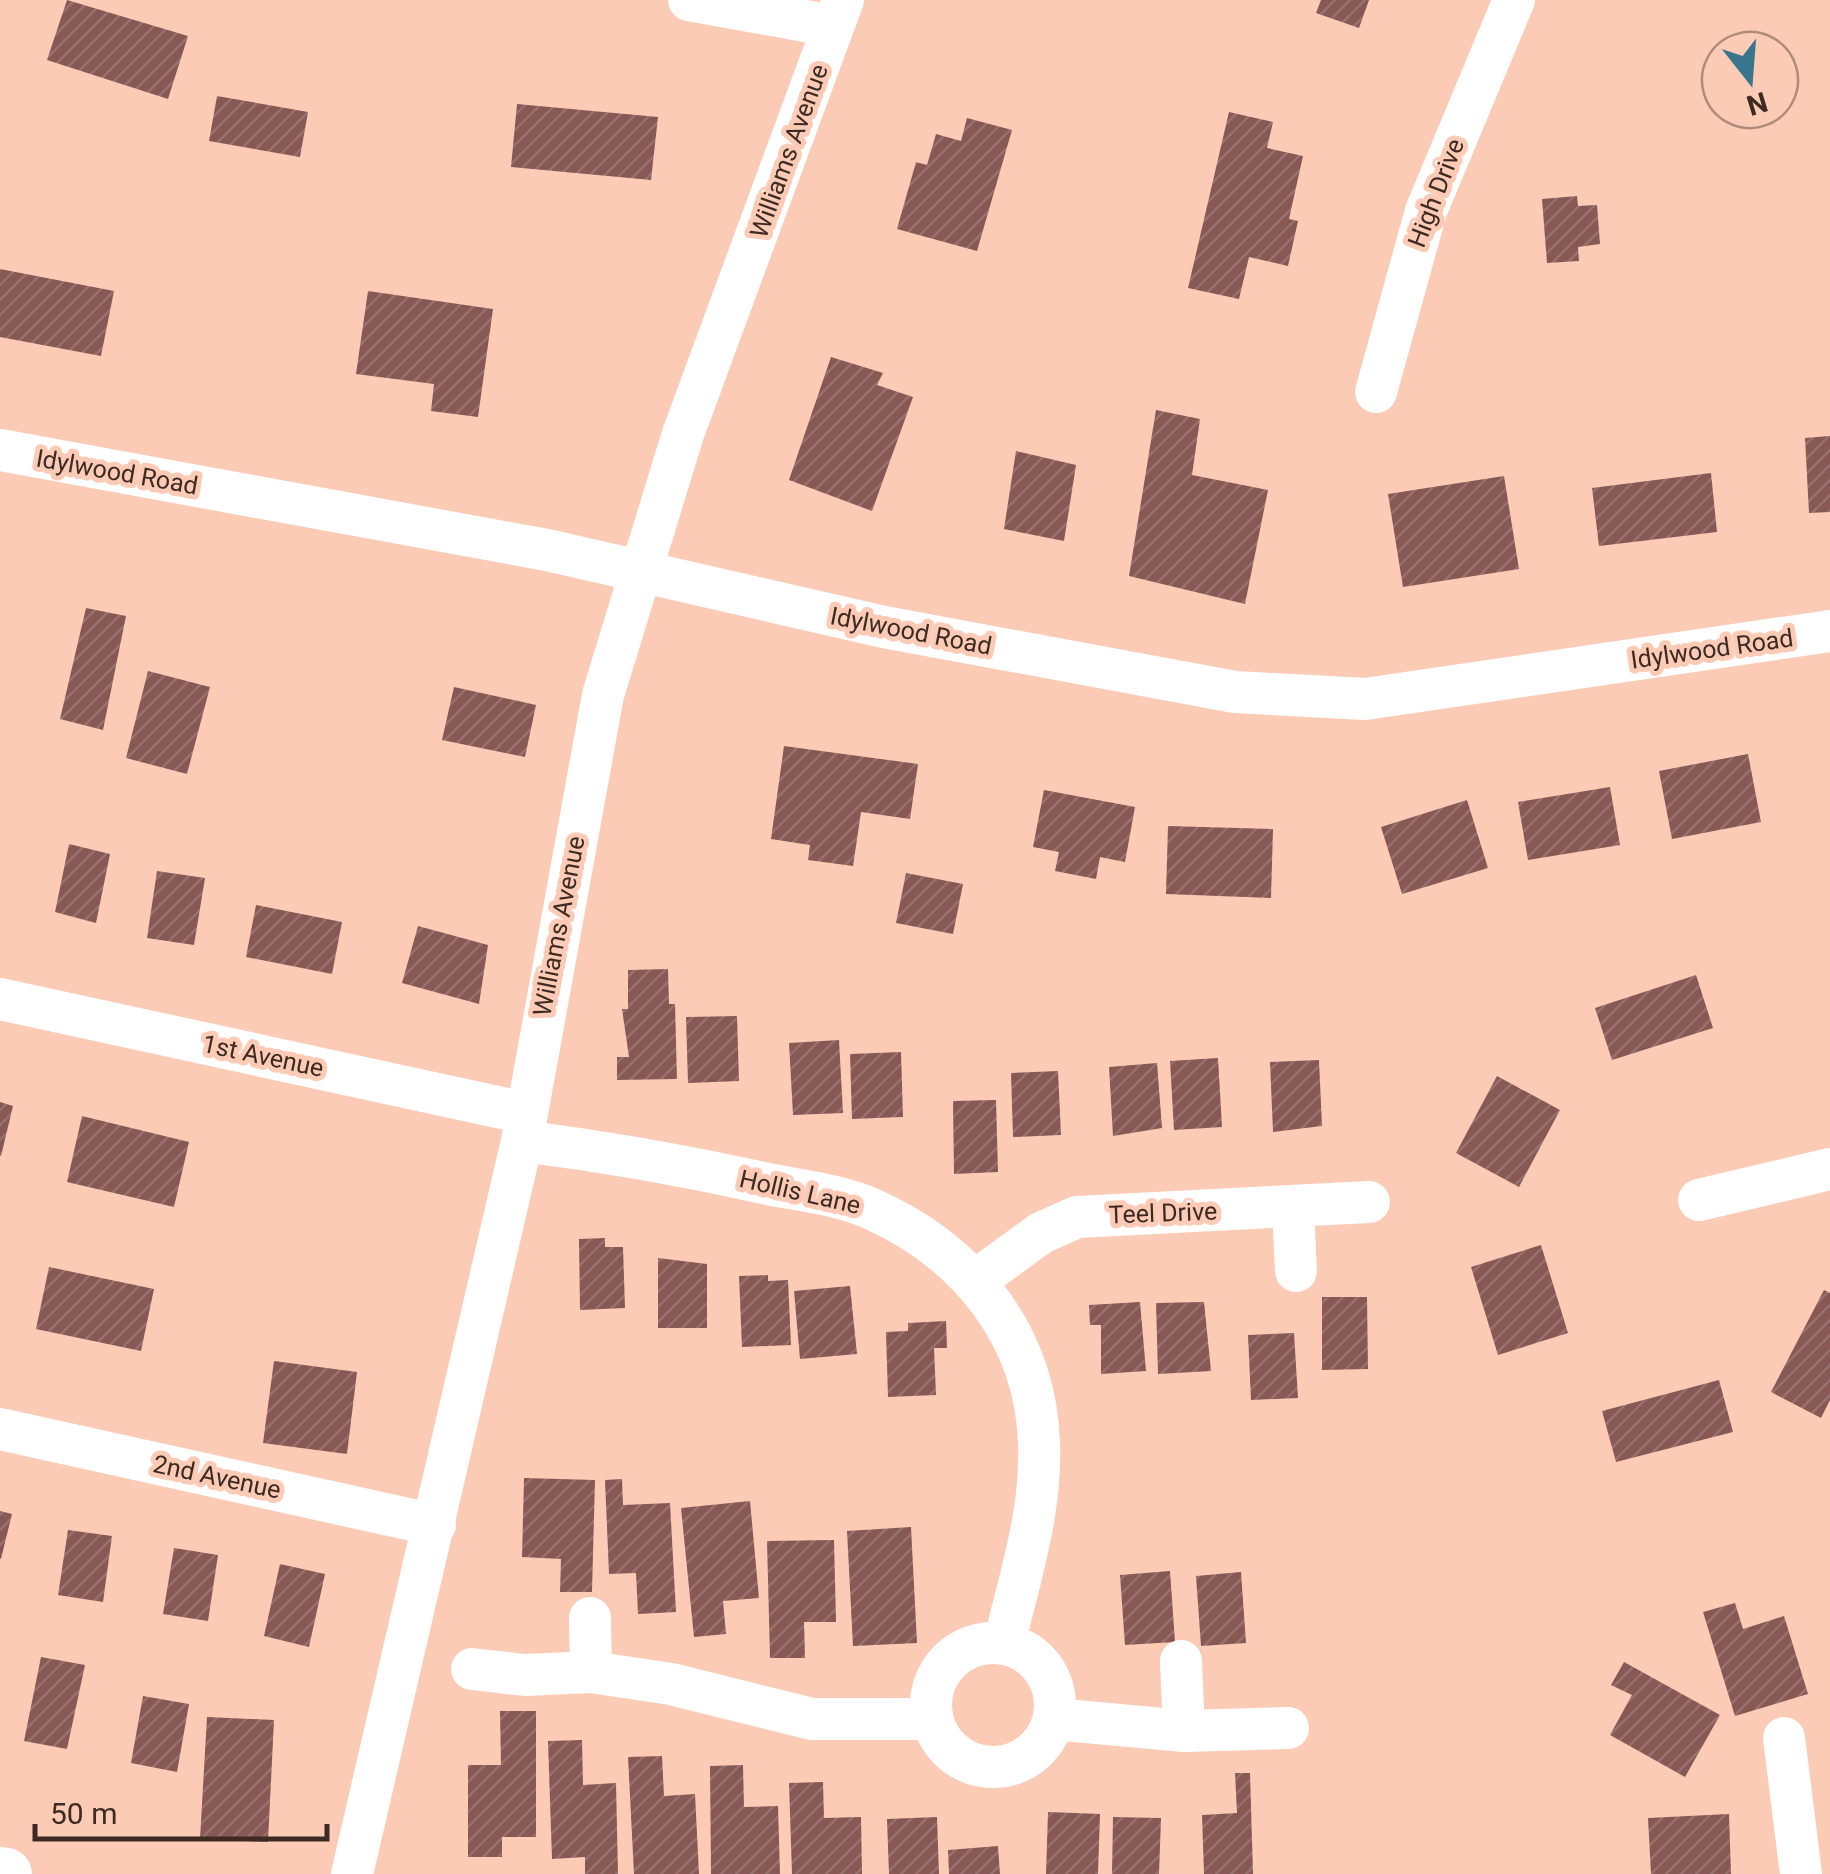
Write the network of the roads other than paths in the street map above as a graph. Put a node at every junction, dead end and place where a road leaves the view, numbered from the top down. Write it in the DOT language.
graph roads {
  1 [pos="690,0"];
  2 [pos="1514,0"];
  3 [pos="838,13"];
  4 [pos="1376,392"];
  5 [pos="0,450"];
  6 [pos="637,573"];
  7 [pos="1830,632"];
  8 [pos="0,998"];
  9 [pos="524,1127"];
  10 [pos="1830,1169"];
  11 [pos="1700,1200"];
  12 [pos="1369,1202"];
  13 [pos="1293,1208"];
  14 [pos="1296,1270"];
  15 [pos="975,1280"];
  16 [pos="0,1429"];
  17 [pos="434,1524"];
  18 [pos="590,1618"];
  19 [pos="1004,1644"];
  20 [pos="1182,1660"];
  21 [pos="472,1668"];
  22 [pos="591,1672"];
  23 [pos="1054,1718"];
  24 [pos="932,1719"];
  25 [pos="1288,1728"];
  26 [pos="1184,1731"];
  27 [pos="1784,1738"];
  28 [pos="352,1874"];
  29 [pos="1800,1874"];
  1 -- 3 [label="street"];
  2 -- 4 [label="street, High Drive"];
  3 -- 6 [label="street, Williams Avenue"];
  5 -- 6 [label="street, Idylwood Road"];
  6 -- 7 [label="street, Idylwood Road"];
  6 -- 9 [label="street, Williams Avenue"];
  8 -- 9 [label="street, 1st Avenue"];
  9 -- 15 [label="street, Hollis Lane"];
  9 -- 17 [label="street, Williams Avenue"];
  10 -- 11 [label="street"];
  12 -- 13 [label="street, Teel Drive"];
  13 -- 14 [label="street"];
  13 -- 15 [label="street, Teel Drive"];
  15 -- 19 [label="street, Hollis Lane"];
  16 -- 17 [label="street, 2nd Avenue"];
  17 -- 28 [label="street, Williams Avenue"];
  18 -- 22 [label="street"];
  19 -- 23 [label="street"];
  19 -- 24 [label="street"];
  20 -- 26 [label="street"];
  21 -- 22 [label="street"];
  22 -- 24 [label="street"];
  23 -- 24 [label="street"];
  23 -- 26 [label="street"];
  25 -- 26 [label="street"];
  27 -- 29 [label="street"];
}
